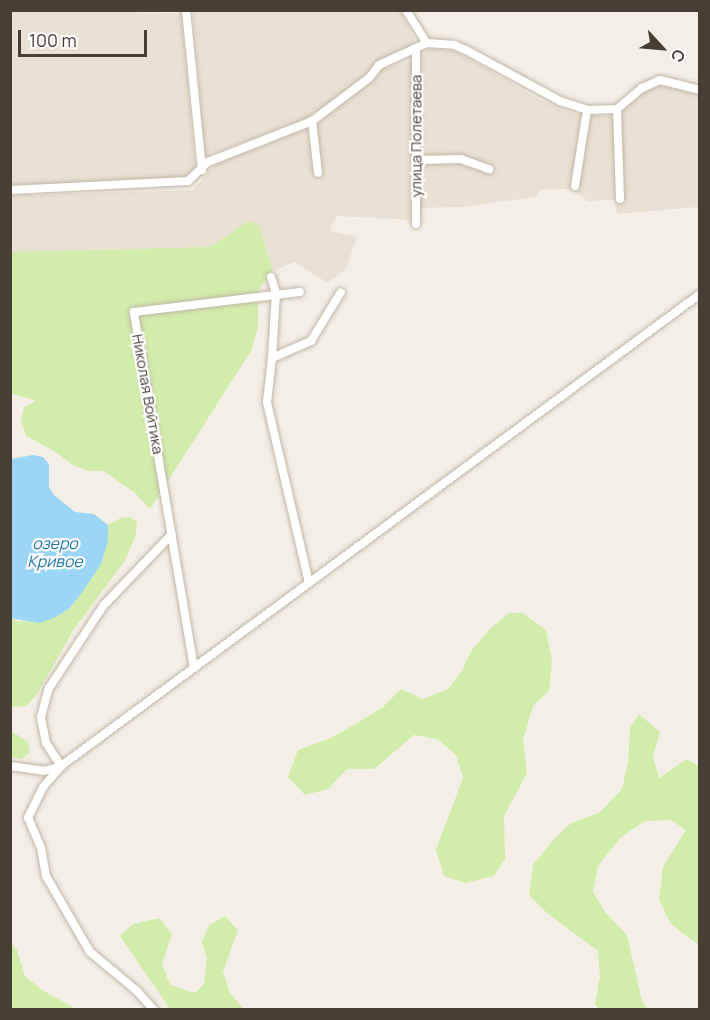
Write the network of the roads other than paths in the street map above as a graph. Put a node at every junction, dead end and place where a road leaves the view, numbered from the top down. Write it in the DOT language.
graph roads {
  1 [pos="186,10"];
  2 [pos="406,10"];
  3 [pos="428,43"];
  4 [pos="416,49"];
  5 [pos="699,90"];
  6 [pos="617,109"];
  7 [pos="587,110"];
  8 [pos="312,121"];
  9 [pos="417,160"];
  10 [pos="489,169"];
  11 [pos="202,170"];
  12 [pos="318,173"];
  13 [pos="575,186"];
  14 [pos="10,190"];
  15 [pos="620,199"];
  16 [pos="416,224"];
  17 [pos="271,277"];
  18 [pos="300,292"];
  19 [pos="340,292"];
  20 [pos="699,294"];
  21 [pos="276,295"];
  22 [pos="272,358"];
  23 [pos="172,534"];
  24 [pos="309,583"];
  25 [pos="194,668"];
  26 [pos="10,766"];
  27 [pos="62,766"];
  28 [pos="154,1010"];
  1 -- 11 [label="street"];
  2 -- 3 [label="street"];
  3 -- 4 [label="street, улица Полетаева"];
  3 -- 7 [label="street"];
  4 -- 8 [label="street, улица Полетаева"];
  4 -- 9 [label="street, улица Полетаева"];
  5 -- 6 [label="street"];
  6 -- 7 [label="street"];
  6 -- 15 [label="street"];
  7 -- 13 [label="street"];
  8 -- 11 [label="street, улица Полетаева"];
  8 -- 12 [label="street"];
  9 -- 10 [label="street"];
  9 -- 16 [label="street, улица Полетаева"];
  11 -- 14 [label="street, улица Полетаева"];
  17 -- 21 [label="street"];
  18 -- 21 [label="street, Николая Войтика"];
  19 -- 22 [label="street"];
  20 -- 24 [label="street"];
  21 -- 22 [label="street"];
  21 -- 23 [label="street, Николая Войтика"];
  22 -- 24 [label="street"];
  23 -- 25 [label="street"];
  23 -- 27 [label="street"];
  24 -- 25 [label="street"];
  25 -- 27 [label="street"];
  26 -- 27 [label="street"];
  27 -- 28 [label="street"];
}
